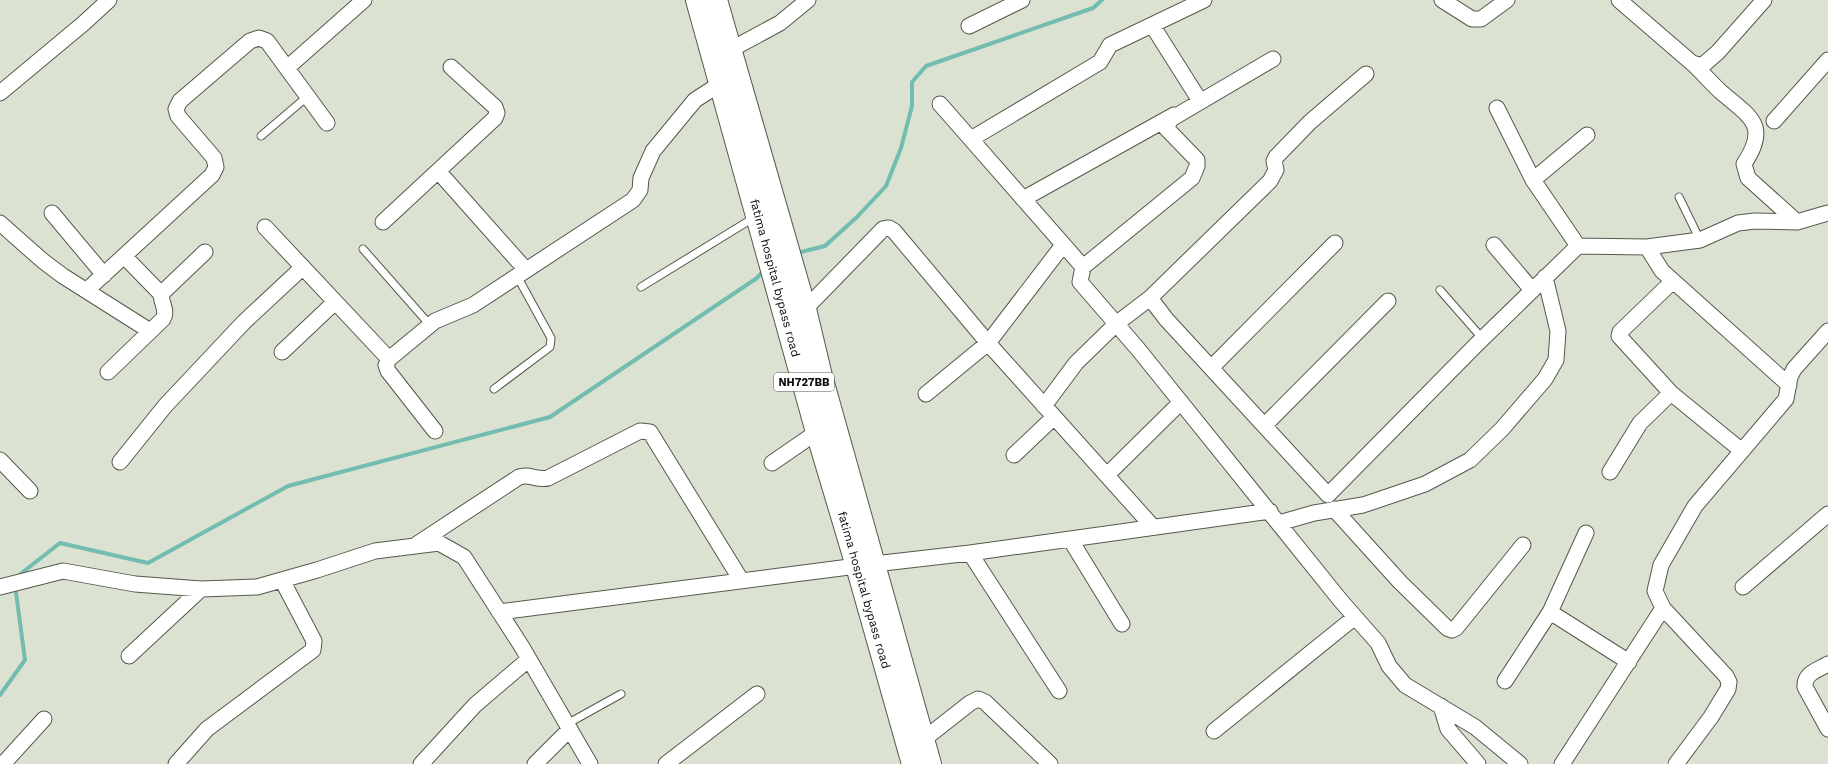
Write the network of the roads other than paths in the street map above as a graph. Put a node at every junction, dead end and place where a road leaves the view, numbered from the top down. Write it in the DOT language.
graph roads {
  1 [pos="109,0"];
  2 [pos="364,0"];
  3 [pos="697,0"];
  4 [pos="716,0"];
  5 [pos="808,0"];
  6 [pos="1022,0"];
  7 [pos="1204,0"];
  8 [pos="1442,0"];
  9 [pos="1507,0"];
  10 [pos="1619,0"];
  11 [pos="1764,0"];
  12 [pos="1152,25"];
  13 [pos="969,26"];
  14 [pos="721,52"];
  15 [pos="1273,59"];
  16 [pos="1828,60"];
  17 [pos="1692,63"];
  18 [pos="451,67"];
  19 [pos="287,68"];
  20 [pos="1366,74"];
  21 [pos="720,84"];
  22 [pos="0,93"];
  23 [pos="308,96"];
  24 [pos="1200,101"];
  25 [pos="940,104"];
  26 [pos="1497,108"];
  27 [pos="1177,114"];
  28 [pos="1774,121"];
  29 [pos="327,123"];
  30 [pos="1587,135"];
  31 [pos="261,136"];
  32 [pos="971,139"];
  33 [pos="438,171"];
  34 [pos="1533,180"];
  35 [pos="1679,197"];
  36 [pos="1023,199"];
  37 [pos="52,213"];
  38 [pos="1828,213"];
  39 [pos="758,216"];
  40 [pos="383,222"];
  41 [pos="1797,222"];
  42 [pos="0,223"];
  43 [pos="265,227"];
  44 [pos="1700,240"];
  45 [pos="1335,243"];
  46 [pos="1063,245"];
  47 [pos="1494,245"];
  48 [pos="1578,246"];
  49 [pos="1647,247"];
  50 [pos="363,249"];
  51 [pos="205,252"];
  52 [pos="124,256"];
  53 [pos="302,267"];
  54 [pos="1083,267"];
  55 [pos="522,273"];
  56 [pos="104,275"];
  57 [pos="1545,277"];
  58 [pos="1673,280"];
  59 [pos="641,287"];
  60 [pos="87,290"];
  61 [pos="1440,290"];
  62 [pos="1532,290"];
  63 [pos="161,294"];
  64 [pos="1150,298"];
  65 [pos="1388,301"];
  66 [pos="335,302"];
  67 [pos="805,309"];
  68 [pos="1116,324"];
  69 [pos="430,325"];
  70 [pos="150,331"];
  71 [pos="1828,331"];
  72 [pos="1482,338"];
  73 [pos="988,342"];
  74 [pos="282,352"];
  75 [pos="389,359"];
  76 [pos="1212,368"];
  77 [pos="108,372"];
  78 [pos="812,378"];
  79 [pos="1789,385"];
  80 [pos="494,390"];
  81 [pos="1671,393"];
  82 [pos="926,394"];
  83 [pos="1181,402"];
  84 [pos="1049,411"];
  85 [pos="1265,425"];
  86 [pos="435,431"];
  87 [pos="817,432"];
  88 [pos="1742,451"];
  89 [pos="1014,455"];
  90 [pos="0,460"];
  91 [pos="120,462"];
  92 [pos="772,463"];
  93 [pos="1610,472"];
  94 [pos="1107,475"];
  95 [pos="30,491"];
  96 [pos="1328,495"];
  97 [pos="1338,509"];
  98 [pos="1270,511"];
  99 [pos="1828,514"];
  100 [pos="1279,523"];
  101 [pos="1153,527"];
  102 [pos="1586,532"];
  103 [pos="1070,539"];
  104 [pos="1523,545"];
  105 [pos="412,547"];
  106 [pos="970,553"];
  107 [pos="866,565"];
  108 [pos="282,580"];
  109 [pos="741,580"];
  110 [pos="2,586"];
  111 [pos="1743,587"];
  112 [pos="201,588"];
  113 [pos="1663,608"];
  114 [pos="499,612"];
  115 [pos="1550,612"];
  116 [pos="1355,616"];
  117 [pos="1122,624"];
  118 [pos="129,656"];
  119 [pos="529,659"];
  120 [pos="1629,662"];
  121 [pos="1828,664"];
  122 [pos="1505,681"];
  123 [pos="1059,691"];
  124 [pos="621,694"];
  125 [pos="757,694"];
  126 [pos="1441,706"];
  127 [pos="44,719"];
  128 [pos="568,726"];
  129 [pos="1828,729"];
  130 [pos="1214,731"];
  131 [pos="923,740"];
  132 [pos="7,763"];
  133 [pos="176,764"];
  134 [pos="421,764"];
  135 [pos="536,764"];
  136 [pos="590,764"];
  137 [pos="666,764"];
  138 [pos="912,764"];
  139 [pos="930,764"];
  140 [pos="1050,764"];
  141 [pos="1478,764"];
  142 [pos="1520,764"];
  143 [pos="1562,764"];
  144 [pos="1676,764"];
  1 -- 22 [label="street"];
  2 -- 19 [label="street"];
  3 -- 14 [label="highway, fatima hospital bypass road / NH727BB"];
  4 -- 14 [label="highway, fatima hospital bypass road / NH727BB"];
  5 -- 14 [label="street"];
  6 -- 13 [label="street"];
  7 -- 12 [label="street"];
  8 -- 9 [label="street"];
  10 -- 17 [label="street"];
  11 -- 17 [label="street"];
  12 -- 24 [label="street"];
  12 -- 32 [label="street"];
  14 -- 21 [label="highway, fatima hospital bypass road / NH727BB"];
  14 -- 67 [label="highway, fatima hospital bypass road / NH727BB"];
  15 -- 24 [label="street"];
  16 -- 28 [label="street"];
  17 -- 41 [label="street"];
  18 -- 33 [label="street"];
  19 -- 23 [label="street"];
  19 -- 52 [label="street"];
  20 -- 64 [label="street"];
  21 -- 39 [label="highway, fatima hospital bypass road / NH727BB"];
  21 -- 55 [label="street"];
  23 -- 29 [label="street"];
  23 -- 31 [label="lane"];
  24 -- 27 [label="street"];
  25 -- 32 [label="street"];
  26 -- 34 [label="street"];
  27 -- 36 [label="street"];
  27 -- 54 [label="street"];
  30 -- 34 [label="street"];
  32 -- 36 [label="street"];
  33 -- 40 [label="street"];
  33 -- 55 [label="street"];
  34 -- 48 [label="street"];
  35 -- 44 [label="lane"];
  36 -- 46 [label="street"];
  37 -- 56 [label="street"];
  38 -- 41 [label="street"];
  39 -- 59 [label="lane"];
  39 -- 78 [label="highway, fatima hospital bypass road / NH727BB"];
  41 -- 44 [label="street"];
  42 -- 60 [label="street"];
  43 -- 53 [label="street"];
  44 -- 49 [label="street"];
  45 -- 76 [label="street"];
  46 -- 54 [label="street"];
  46 -- 73 [label="street"];
  47 -- 62 [label="street"];
  48 -- 49 [label="street"];
  48 -- 57 [label="street"];
  49 -- 58 [label="street"];
  50 -- 69 [label="lane"];
  51 -- 63 [label="street"];
  52 -- 56 [label="street"];
  52 -- 63 [label="street"];
  53 -- 66 [label="street"];
  53 -- 91 [label="street"];
  54 -- 68 [label="street"];
  55 -- 69 [label="street"];
  55 -- 80 [label="lane"];
  56 -- 60 [label="street"];
  57 -- 62 [label="street"];
  57 -- 97 [label="street"];
  58 -- 79 [label="street"];
  58 -- 81 [label="street"];
  60 -- 70 [label="street"];
  61 -- 72 [label="lane"];
  62 -- 72 [label="street"];
  63 -- 70 [label="street"];
  64 -- 68 [label="street"];
  64 -- 76 [label="street"];
  65 -- 85 [label="street"];
  66 -- 74 [label="street"];
  66 -- 75 [label="street"];
  67 -- 73 [label="street"];
  67 -- 78 [label="highway, fatima hospital bypass road / NH727BB"];
  68 -- 83 [label="street"];
  68 -- 84 [label="street"];
  69 -- 75 [label="street"];
  70 -- 77 [label="street"];
  71 -- 79 [label="street"];
  72 -- 96 [label="street"];
  73 -- 82 [label="street"];
  73 -- 84 [label="street"];
  75 -- 86 [label="street"];
  76 -- 85 [label="street"];
  78 -- 87 [label="highway, fatima hospital bypass road / NH727BB"];
  78 -- 107 [label="highway, fatima hospital bypass road / NH727BB"];
  79 -- 88 [label="street"];
  81 -- 88 [label="street"];
  81 -- 93 [label="street"];
  83 -- 94 [label="street"];
  83 -- 98 [label="street"];
  84 -- 89 [label="street"];
  84 -- 94 [label="street"];
  85 -- 96 [label="street"];
  87 -- 92 [label="street"];
  87 -- 107 [label="highway, fatima hospital bypass road / NH727BB"];
  88 -- 113 [label="street"];
  90 -- 95 [label="street"];
  94 -- 101 [label="street"];
  96 -- 97 [label="street"];
  97 -- 100 [label="street"];
  97 -- 104 [label="street"];
  98 -- 100 [label="street"];
  98 -- 101 [label="street"];
  99 -- 111 [label="street"];
  100 -- 116 [label="street"];
  101 -- 103 [label="street"];
  102 -- 115 [label="street"];
  103 -- 106 [label="street"];
  103 -- 117 [label="street"];
  105 -- 108 [label="street"];
  105 -- 109 [label="street"];
  105 -- 114 [label="street"];
  106 -- 107 [label="street"];
  106 -- 123 [label="street"];
  107 -- 109 [label="street"];
  107 -- 131 [label="highway, fatima hospital bypass road / NH727BB"];
  107 -- 138 [label="highway, fatima hospital bypass road / NH727BB"];
  108 -- 112 [label="street"];
  108 -- 133 [label="street"];
  109 -- 114 [label="street"];
  110 -- 112 [label="street"];
  112 -- 118 [label="street"];
  113 -- 120 [label="street"];
  113 -- 144 [label="street"];
  114 -- 119 [label="street"];
  115 -- 120 [label="street"];
  115 -- 122 [label="street"];
  116 -- 126 [label="street"];
  116 -- 130 [label="street"];
  119 -- 128 [label="street"];
  119 -- 134 [label="street"];
  120 -- 143 [label="street"];
  121 -- 129 [label="street"];
  124 -- 128 [label="lane"];
  125 -- 137 [label="street"];
  126 -- 141 [label="street"];
  126 -- 142 [label="street"];
  127 -- 132 [label="street"];
  128 -- 135 [label="street"];
  128 -- 136 [label="street"];
  131 -- 139 [label="highway, fatima hospital bypass road / NH727BB"];
  131 -- 140 [label="street"];
}
